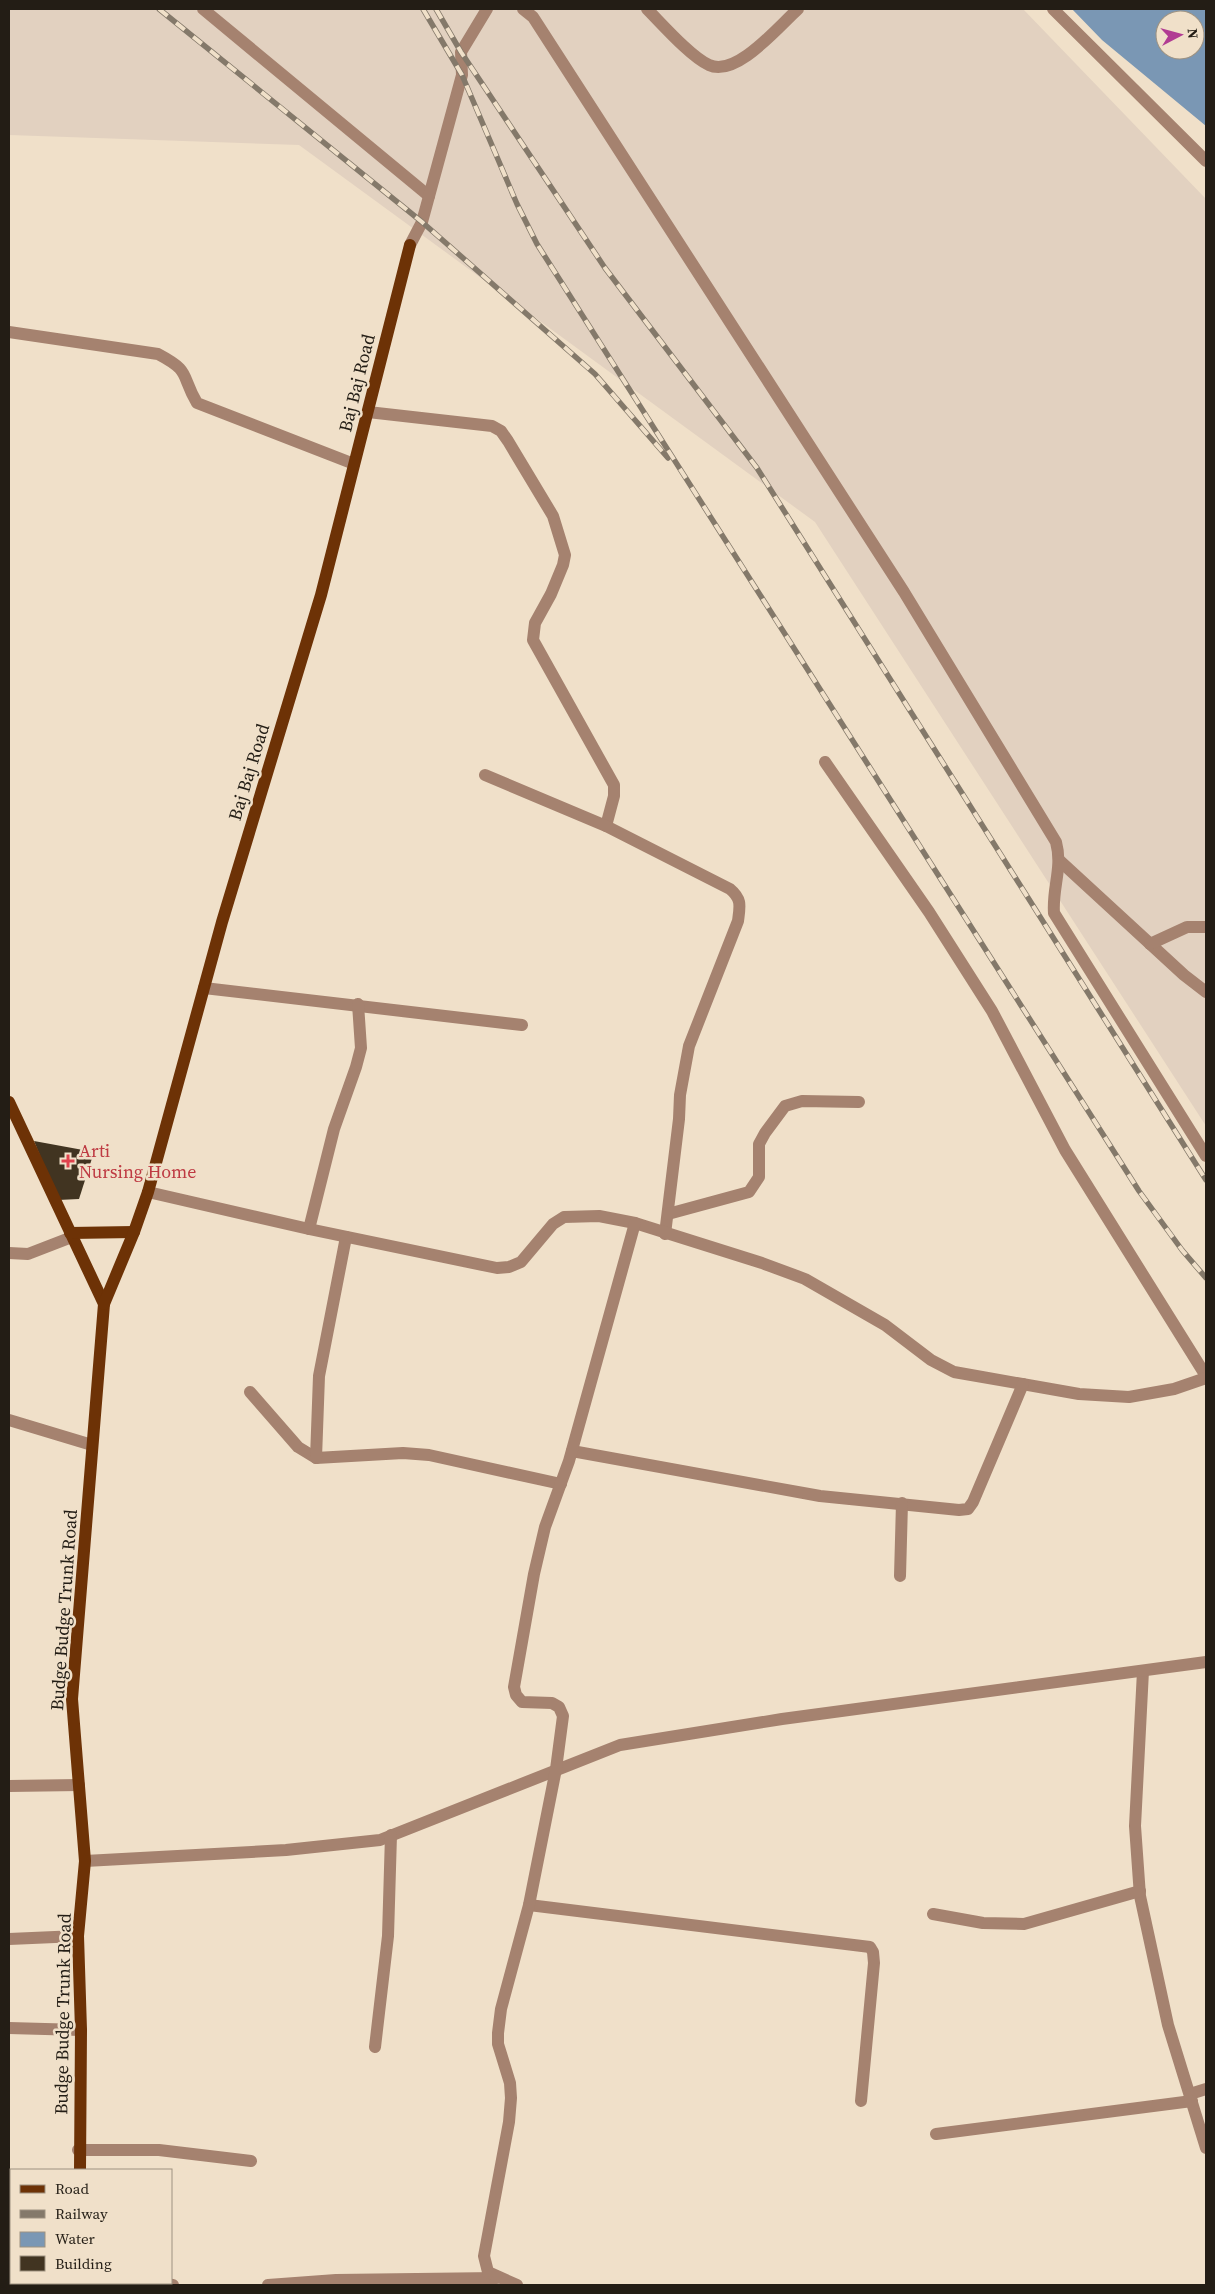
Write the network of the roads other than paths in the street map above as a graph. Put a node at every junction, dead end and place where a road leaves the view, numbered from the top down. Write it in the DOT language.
graph roads {
  1 [pos="203,9"];
  2 [pos="487,9"];
  3 [pos="523,9"];
  4 [pos="647,9"];
  5 [pos="798,9"];
  6 [pos="1053,9"];
  7 [pos="1206,161"];
  8 [pos="429,196"];
  9 [pos="410,245"];
  10 [pos="9,332"];
  11 [pos="368,412"];
  12 [pos="354,464"];
  13 [pos="825,762"];
  14 [pos="485,775"];
  15 [pos="606,826"];
  16 [pos="1060,861"];
  17 [pos="1206,927"];
  18 [pos="1150,944"];
  19 [pos="204,988"];
  20 [pos="1206,992"];
  21 [pos="358,1004"];
  22 [pos="522,1025"];
  23 [pos="9,1102"];
  24 [pos="859,1102"];
  25 [pos="1206,1156"];
  26 [pos="148,1192"];
  27 [pos="668,1214"];
  28 [pos="635,1223"];
  29 [pos="309,1229"];
  30 [pos="134,1232"];
  31 [pos="665,1234"];
  32 [pos="71,1235"];
  33 [pos="346,1237"];
  34 [pos="9,1253"];
  35 [pos="104,1304"];
  36 [pos="1206,1377"];
  37 [pos="1023,1384"];
  38 [pos="250,1392"];
  39 [pos="9,1420"];
  40 [pos="92,1445"];
  41 [pos="572,1451"];
  42 [pos="316,1458"];
  43 [pos="561,1484"];
  44 [pos="902,1503"];
  45 [pos="900,1576"];
  46 [pos="1206,1662"];
  47 [pos="1143,1671"];
  48 [pos="556,1770"];
  49 [pos="79,1785"];
  50 [pos="9,1786"];
  51 [pos="391,1835"];
  52 [pos="85,1861"];
  53 [pos="1140,1891"];
  54 [pos="529,1905"];
  55 [pos="933,1914"];
  56 [pos="78,1936"];
  57 [pos="9,1939"];
  58 [pos="9,2028"];
  59 [pos="81,2030"];
  60 [pos="375,2047"];
  61 [pos="1206,2089"];
  62 [pos="1191,2097"];
  63 [pos="862,2101"];
  64 [pos="936,2134"];
  65 [pos="1206,2148"];
  66 [pos="78,2150"];
  67 [pos="250,2161"];
  68 [pos="80,2169"];
  69 [pos="497,2278"];
  70 [pos="419,2282"];
  71 [pos="268,2285"];
  72 [pos="516,2285"];
  1 -- 8 [label="street"];
  2 -- 8 [label="street"];
  3 -- 16 [label="street"];
  4 -- 5 [label="street"];
  6 -- 7 [label="street"];
  8 -- 9 [label="street"];
  9 -- 11 [label="main road, Baj Baj Road"];
  10 -- 12 [label="street"];
  11 -- 12 [label="main road, Baj Baj Road"];
  11 -- 15 [label="street"];
  12 -- 19 [label="main road, Baj Baj Road"];
  13 -- 36 [label="street"];
  14 -- 15 [label="street"];
  15 -- 27 [label="street"];
  16 -- 18 [label="street"];
  16 -- 25 [label="street"];
  17 -- 18 [label="street"];
  18 -- 20 [label="street"];
  19 -- 21 [label="street"];
  19 -- 26 [label="main road, Baj Baj Road"];
  21 -- 22 [label="street"];
  21 -- 29 [label="street"];
  23 -- 32 [label="main road"];
  24 -- 27 [label="street"];
  26 -- 29 [label="street"];
  26 -- 30 [label="main road, Baj Baj Road"];
  27 -- 31 [label="street"];
  28 -- 31 [label="street"];
  28 -- 33 [label="street"];
  28 -- 41 [label="street"];
  29 -- 33 [label="street"];
  30 -- 32 [label="main road"];
  30 -- 35 [label="main road, Baj Baj Road"];
  31 -- 37 [label="street"];
  32 -- 34 [label="street"];
  32 -- 35 [label="main road"];
  33 -- 42 [label="street"];
  35 -- 40 [label="main road, Budge Budge Trunk Road"];
  36 -- 37 [label="street"];
  37 -- 44 [label="street"];
  38 -- 42 [label="street"];
  39 -- 40 [label="street"];
  40 -- 49 [label="main road, Budge Budge Trunk Road"];
  41 -- 43 [label="street"];
  41 -- 44 [label="street"];
  42 -- 43 [label="street"];
  43 -- 48 [label="street"];
  44 -- 45 [label="street"];
  46 -- 47 [label="street"];
  47 -- 48 [label="street"];
  47 -- 53 [label="street"];
  48 -- 51 [label="street"];
  48 -- 54 [label="street"];
  49 -- 50 [label="street"];
  49 -- 52 [label="main road, Budge Budge Trunk Road"];
  51 -- 52 [label="street"];
  51 -- 60 [label="street"];
  52 -- 56 [label="main road, Budge Budge Trunk Road"];
  53 -- 55 [label="street"];
  53 -- 62 [label="street"];
  54 -- 63 [label="street"];
  54 -- 69 [label="street"];
  56 -- 57 [label="street"];
  56 -- 59 [label="main road, Budge Budge Trunk Road"];
  58 -- 59 [label="street"];
  59 -- 66 [label="main road, Budge Budge Trunk Road"];
  61 -- 62 [label="street"];
  62 -- 64 [label="street"];
  62 -- 65 [label="street"];
  66 -- 67 [label="street"];
  66 -- 68 [label="main road, Budge Budge Trunk Road"];
  69 -- 70 [label="street"];
  69 -- 72 [label="street"];
  70 -- 71 [label="street"];
}
